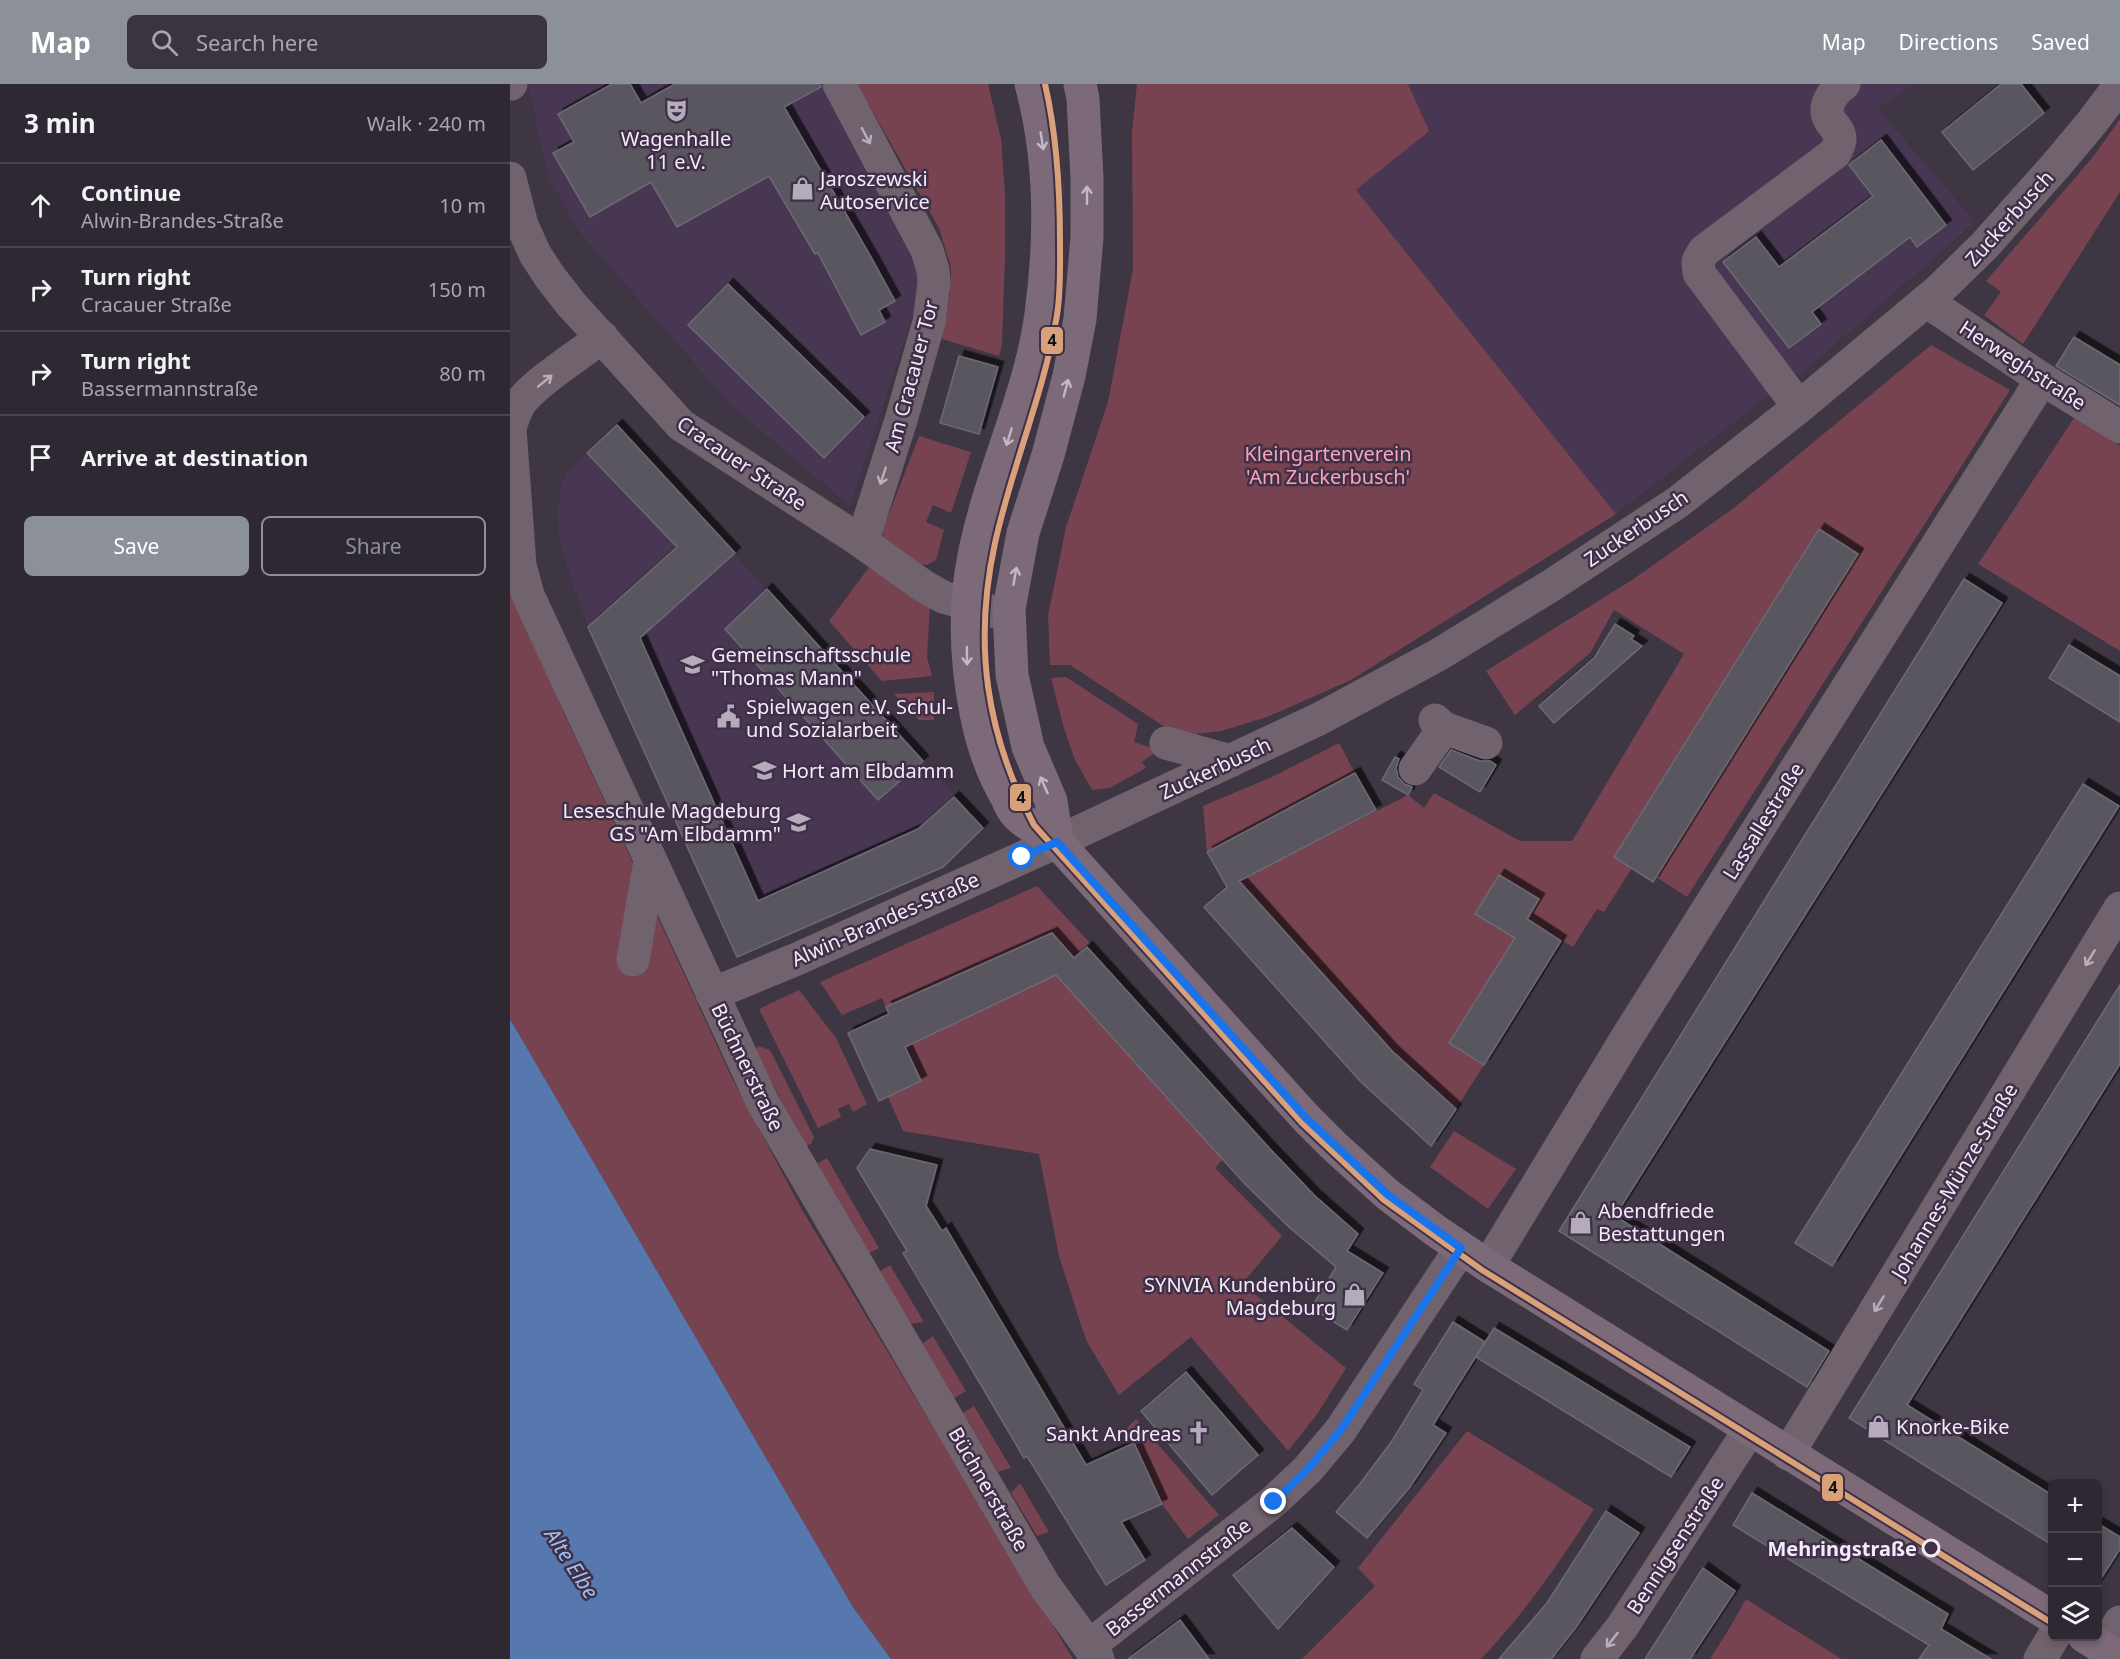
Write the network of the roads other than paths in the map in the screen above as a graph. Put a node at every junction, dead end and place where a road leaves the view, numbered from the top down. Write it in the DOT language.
graph roads {
  1 [pos="839,84"];
  2 [pos="1031,84"];
  3 [pos="1080,84"];
  4 [pos="1844,84"];
  5 [pos="2120,85"];
  6 [pos="510,178"];
  7 [pos="1926,301"];
  8 [pos="602,337"];
  9 [pos="2042,379"];
  10 [pos="1799,407"];
  11 [pos="2120,427"];
  12 [pos="510,428"];
  13 [pos="859,540"];
  14 [pos="968,606"];
  15 [pos="1009,616"];
  16 [pos="1166,743"];
  17 [pos="1486,743"];
  18 [pos="1230,761"];
  19 [pos="1415,769"];
  20 [pos="1057,842"];
  21 [pos="650,861"];
  22 [pos="2120,908"];
  23 [pos="633,960"];
  24 [pos="712,994"];
  25 [pos="1461,1248"];
  26 [pos="1488,1266"];
  27 [pos="1750,1429"];
  28 [pos="1788,1454"];
  29 [pos="2048,1615"];
  30 [pos="2051,1641"];
  31 [pos="1093,1653"];
  32 [pos="1597,1659"];
  33 [pos="2040,1659"];
  1 -- 13 [label="street, Am Cracauer Tor, one-way"];
  2 -- 14 [label="main road, one-way"];
  15 -- 3 [label="main road, one-way"];
  4 -- 10 [label="street"];
  5 -- 7 [label="street, Zuckerbusch"];
  6 -- 8 [label="street, Cracauer Straße"];
  7 -- 9 [label="street, Herweghstraße"];
  7 -- 10 [label="street, Zuckerbusch"];
  12 -- 8 [label="street, Büchnerstraße, one-way"];
  8 -- 13 [label="street, Cracauer Straße"];
  9 -- 11 [label="street, Herweghstraße"];
  9 -- 26 [label="street, Lassallestraße"];
  10 -- 18 [label="street, Zuckerbusch"];
  12 -- 21 [label="street, Büchnerstraße"];
  13 -- 14 [label="street, Cracauer Straße"];
  14 -- 15 [label="street, Cracauer Straße"];
  14 -- 20 [label="main road, one-way"];
  20 -- 15 [label="main road, one-way"];
  16 -- 18 [label="street"];
  17 -- 19 [label="street"];
  18 -- 20 [label="street, Zuckerbusch"];
  20 -- 24 [label="street, Alwin-Brandes-Straße"];
  20 -- 25 [label="main road"];
  21 -- 23 [label="street"];
  21 -- 24 [label="street, Büchnerstraße"];
  22 -- 28 [label="street, Johannes-Münze-Straße, one-way"];
  24 -- 31 [label="street, Büchnerstraße"];
  25 -- 26 [label="main road"];
  25 -- 31 [label="street, Bassermannstraße"];
  26 -- 27 [label="main road"];
  27 -- 28 [label="main road"];
  27 -- 32 [label="street, Bennigsenstraße, one-way"];
  28 -- 29 [label="main road"];
  30 -- 33 [label="street"];
}
